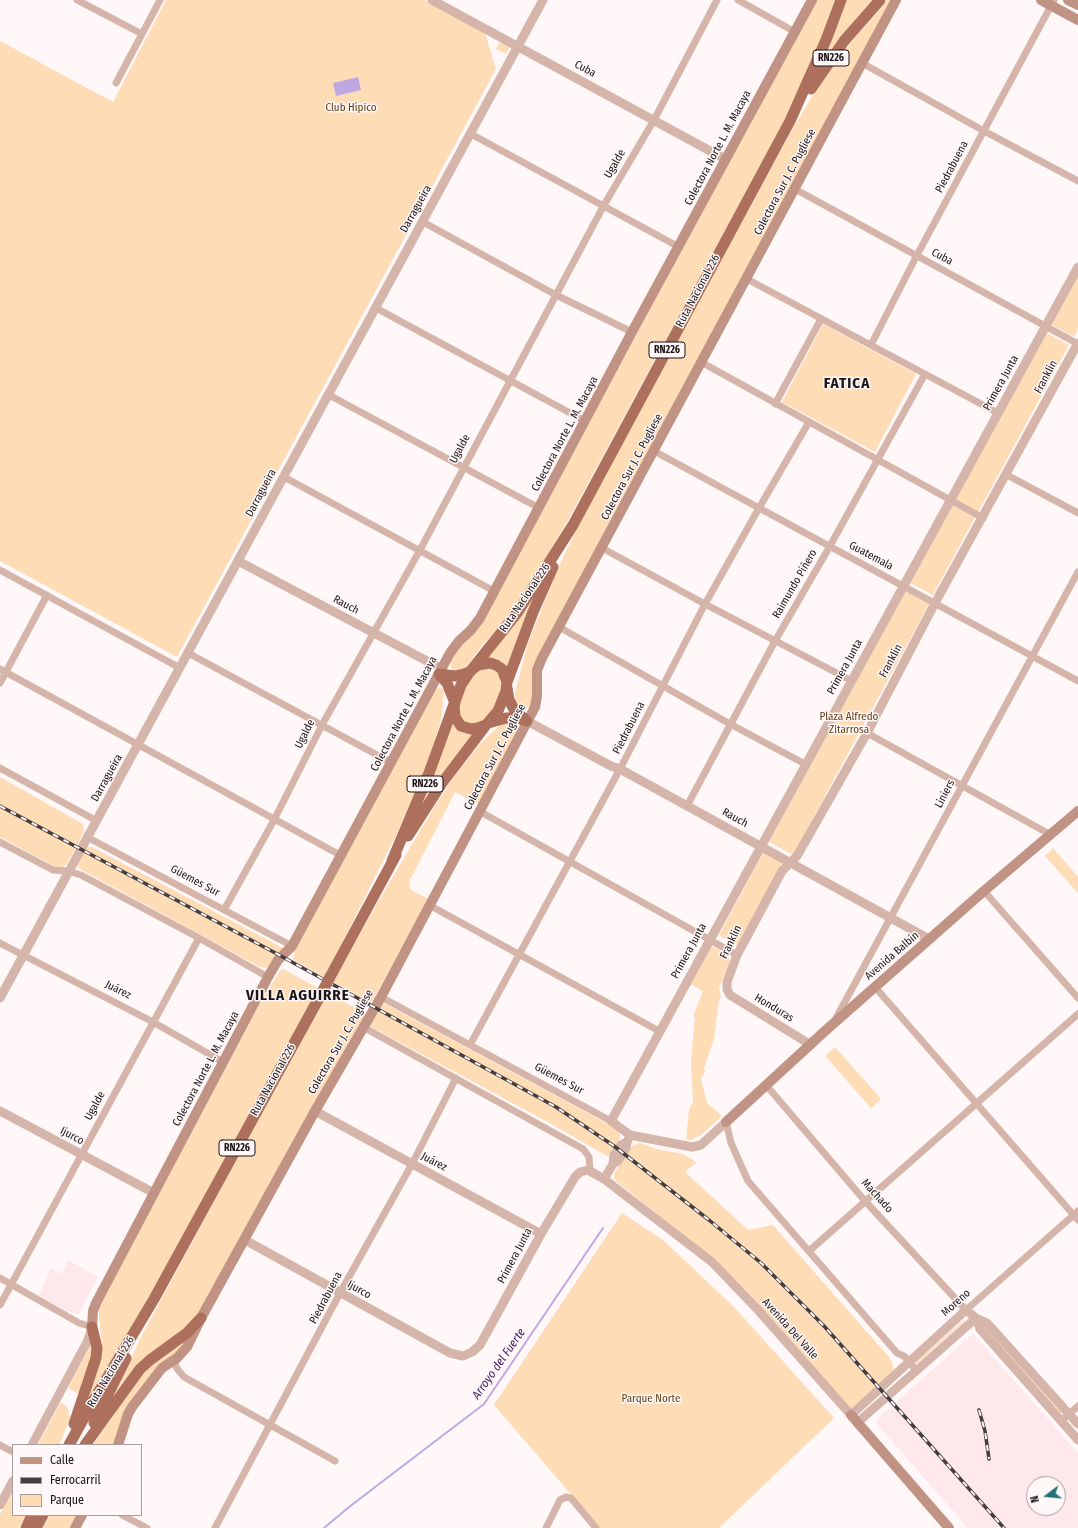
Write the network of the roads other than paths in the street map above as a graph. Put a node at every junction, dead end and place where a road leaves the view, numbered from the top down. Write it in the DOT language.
graph roads {
  1 [pos="76,0"];
  2 [pos="160,0"];
  3 [pos="432,0"];
  4 [pos="543,0"];
  5 [pos="718,0"];
  6 [pos="738,0"];
  7 [pos="812,0"];
  8 [pos="841,0"];
  9 [pos="880,0"];
  10 [pos="896,0"];
  11 [pos="1041,0"];
  12 [pos="1068,0"];
  13 [pos="1053,3"];
  14 [pos="1078,5"];
  15 [pos="1078,20"];
  16 [pos="795,32"];
  17 [pos="142,34"];
  18 [pos="517,46"];
  19 [pos="862,64"];
  20 [pos="116,83"];
  21 [pos="654,120"];
  22 [pos="790,121"];
  23 [pos="984,131"];
  24 [pos="471,134"];
  25 [pos="725,159"];
  26 [pos="1078,181"];
  27 [pos="795,189"];
  28 [pos="604,205"];
  29 [pos="423,222"];
  30 [pos="679,246"];
  31 [pos="916,257"];
  32 [pos="1078,267"];
  33 [pos="747,279"];
  34 [pos="556,295"];
  35 [pos="376,308"];
  36 [pos="822,319"];
  37 [pos="1046,326"];
  38 [pos="632,332"];
  39 [pos="1078,343"];
  40 [pos="871,345"];
  41 [pos="701,362"];
  42 [pos="925,374"];
  43 [pos="510,380"];
  44 [pos="329,395"];
  45 [pos="775,404"];
  46 [pos="998,413"];
  47 [pos="585,421"];
  48 [pos="809,422"];
  49 [pos="654,451"];
  50 [pos="877,460"];
  51 [pos="463,467"];
  52 [pos="1007,475"];
  53 [pos="284,477"];
  54 [pos="951,500"];
  55 [pos="539,508"];
  56 [pos="759,508"];
  57 [pos="1078,513"];
  58 [pos="983,518"];
  59 [pos="572,525"];
  60 [pos="830,546"];
  61 [pos="602,548"];
  62 [pos="420,550"];
  63 [pos="238,561"];
  64 [pos="0,570"];
  65 [pos="1078,572"];
  66 [pos="903,586"];
  67 [pos="494,591"];
  68 [pos="47,595"];
  69 [pos="705,604"];
  70 [pos="935,604"];
  71 [pos="559,627"];
  72 [pos="373,633"];
  73 [pos="775,641"];
  74 [pos="188,653"];
  75 [pos="1032,656"];
  76 [pos="180,668"];
  77 [pos="472,669"];
  78 [pos="3,670"];
  79 [pos="441,672"];
  80 [pos="852,681"];
  81 [pos="1078,681"];
  82 [pos="0,683"];
  83 [pos="507,684"];
  84 [pos="662,685"];
  85 [pos="454,704"];
  86 [pos="527,721"];
  87 [pos="487,724"];
  88 [pos="730,724"];
  89 [pos="322,725"];
  90 [pos="867,733"];
  91 [pos="138,745"];
  92 [pos="392,763"];
  93 [pos="806,764"];
  94 [pos="0,768"];
  95 [pos="620,769"];
  96 [pos="962,785"];
  97 [pos="687,806"];
  98 [pos="479,811"];
  99 [pos="1078,811"];
  100 [pos="274,820"];
  101 [pos="97,821"];
  102 [pos="1051,835"];
  103 [pos="87,837"];
  104 [pos="0,842"];
  105 [pos="761,846"];
  106 [pos="340,855"];
  107 [pos="392,861"];
  108 [pos="569,862"];
  109 [pos="791,863"];
  110 [pos="68,871"];
  111 [pos="984,891"];
  112 [pos="429,905"];
  113 [pos="224,910"];
  114 [pos="890,918"];
  115 [pos="199,938"];
  116 [pos="709,939"];
  117 [pos="929,939"];
  118 [pos="0,943"];
  119 [pos="292,946"];
  120 [pos="520,954"];
  121 [pos="23,955"];
  122 [pos="737,955"];
  123 [pos="268,977"];
  124 [pos="875,986"];
  125 [pos="727,989"];
  126 [pos="380,997"];
  127 [pos="0,998"];
  128 [pos="1078,998"];
  129 [pos="1078,1014"];
  130 [pos="152,1022"];
  131 [pos="832,1025"];
  132 [pos="363,1027"];
  133 [pos="659,1031"];
  134 [pos="470,1045"];
  135 [pos="811,1045"];
  136 [pos="223,1062"];
  137 [pos="456,1078"];
  138 [pos="766,1085"];
  139 [pos="976,1104"];
  140 [pos="0,1111"];
  141 [pos="315,1111"];
  142 [pos="611,1121"];
  143 [pos="726,1122"];
  144 [pos="628,1139"];
  145 [pos="82,1155"];
  146 [pos="412,1164"];
  147 [pos="590,1171"];
  148 [pos="604,1179"];
  149 [pos="154,1193"];
  150 [pos="865,1201"];
  151 [pos="1076,1216"];
  152 [pos="541,1234"];
  153 [pos="245,1240"];
  154 [pos="809,1250"];
  155 [pos="0,1278"];
  156 [pos="12,1284"];
  157 [pos="340,1293"];
  158 [pos="154,1299"];
  159 [pos="0,1305"];
  160 [pos="966,1310"];
  161 [pos="201,1318"];
  162 [pos="976,1318"];
  163 [pos="92,1327"];
  164 [pos="897,1353"];
  165 [pos="463,1356"];
  166 [pos="172,1361"];
  167 [pos="909,1361"];
  168 [pos="900,1370"];
  169 [pos="916,1370"];
  170 [pos="1078,1406"];
  171 [pos="1068,1414"];
  172 [pos="854,1419"];
  173 [pos="1061,1421"];
  174 [pos="1078,1424"];
  175 [pos="270,1425"];
  176 [pos="1078,1440"];
  177 [pos="33,1444"];
  178 [pos="67,1444"];
  179 [pos="68,1444"];
  180 [pos="82,1444"];
  181 [pos="86,1444"];
  182 [pos="118,1444"];
  183 [pos="0,1445"];
  184 [pos="12,1451"];
  185 [pos="335,1461"];
  186 [pos="12,1482"];
  187 [pos="0,1504"];
  188 [pos="32,1516"];
  189 [pos="42,1516"];
  190 [pos="81,1516"];
  191 [pos="124,1516"];
  192 [pos="26,1528"];
  193 [pos="36,1528"];
  194 [pos="75,1528"];
  195 [pos="147,1528"];
  196 [pos="215,1528"];
  197 [pos="546,1528"];
  198 [pos="596,1528"];
  199 [pos="949,1528"];
  1 -- 17 [label="street"];
  2 -- 17 [label="street"];
  3 -- 18 [label="street, Cuba"];
  4 -- 18 [label="street, Darragueira"];
  5 -- 21 [label="street, Ugalde"];
  6 -- 16 [label="street"];
  7 -- 16 [label="main road, Colectora Norte L. M. Macaya"];
  8 -- 22 [label="highway, Ruta Nacional 226 / RN226"];
  9 -- 22 [label="highway, Ruta Nacional 226 / RN226"];
  10 -- 19 [label="main road, Colectora Sur J. C. Pugliese"];
  11 -- 13 [label="main road"];
  12 -- 14 [label="main road"];
  13 -- 15 [label="main road"];
  13 -- 23 [label="street, Piedrabuena"];
  16 -- 25 [label="main road, Colectora Norte L. M. Macaya"];
  17 -- 20 [label="street"];
  18 -- 21 [label="street, Cuba"];
  18 -- 24 [label="street, Darragueira"];
  19 -- 23 [label="street"];
  19 -- 27 [label="main road, Colectora Sur J. C. Pugliese"];
  21 -- 25 [label="street, Cuba"];
  21 -- 28 [label="street, Ugalde"];
  22 -- 59 [label="highway, Ruta Nacional 226 / RN226"];
  23 -- 26 [label="street"];
  23 -- 31 [label="street, Piedrabuena"];
  24 -- 28 [label="street"];
  24 -- 29 [label="street, Darragueira"];
  25 -- 30 [label="main road, Colectora Norte L. M. Macaya"];
  27 -- 31 [label="street, Cuba"];
  27 -- 33 [label="main road, Colectora Sur J. C. Pugliese"];
  28 -- 30 [label="street"];
  28 -- 34 [label="street, Ugalde"];
  29 -- 34 [label="street"];
  29 -- 35 [label="street, Darragueira"];
  30 -- 38 [label="main road, Colectora Norte L. M. Macaya"];
  31 -- 37 [label="street, Cuba"];
  31 -- 40 [label="street, Piedrabuena"];
  32 -- 37 [label="street, Primera Junta"];
  33 -- 36 [label="street"];
  33 -- 41 [label="main road, Colectora Sur J. C. Pugliese"];
  34 -- 38 [label="street"];
  34 -- 43 [label="street, Ugalde"];
  35 -- 43 [label="street"];
  35 -- 44 [label="street, Darragueira"];
  36 -- 40 [label="street"];
  36 -- 45 [label="street"];
  37 -- 39 [label="street, Cuba"];
  37 -- 46 [label="street, Primera Junta"];
  38 -- 47 [label="main road, Colectora Norte L. M. Macaya"];
  39 -- 52 [label="street, Franklin"];
  40 -- 42 [label="street"];
  41 -- 45 [label="street"];
  41 -- 49 [label="main road, Colectora Sur J. C. Pugliese"];
  42 -- 46 [label="street"];
  42 -- 50 [label="street, Raimundo Piñero"];
  43 -- 47 [label="street"];
  43 -- 51 [label="street, Ugalde"];
  44 -- 51 [label="street"];
  44 -- 53 [label="street, Darragueira"];
  45 -- 48 [label="street"];
  46 -- 54 [label="street, Primera Junta"];
  47 -- 55 [label="main road, Colectora Norte L. M. Macaya"];
  48 -- 50 [label="street"];
  48 -- 56 [label="street, Piedrabuena"];
  49 -- 56 [label="street, Guatemala"];
  49 -- 61 [label="main road, Colectora Sur J. C. Pugliese"];
  50 -- 54 [label="street"];
  50 -- 60 [label="street, Raimundo Piñero"];
  51 -- 55 [label="street"];
  51 -- 62 [label="street, Ugalde"];
  52 -- 57 [label="street"];
  52 -- 58 [label="street, Franklin"];
  53 -- 62 [label="street"];
  53 -- 63 [label="street, Darragueira"];
  54 -- 58 [label="street"];
  54 -- 66 [label="street, Primera Junta"];
  55 -- 67 [label="main road, Colectora Norte L. M. Macaya"];
  56 -- 60 [label="street, Guatemala"];
  56 -- 69 [label="street, Piedrabuena"];
  58 -- 70 [label="street, Franklin"];
  59 -- 77 [label="highway, Ruta Nacional 226 / RN226"];
  59 -- 83 [label="highway, Ruta Nacional 226 / RN226"];
  60 -- 66 [label="street, Guatemala"];
  60 -- 73 [label="street, Raimundo Piñero"];
  61 -- 69 [label="street"];
  61 -- 71 [label="main road, Colectora Sur J. C. Pugliese"];
  62 -- 67 [label="street"];
  62 -- 72 [label="street, Ugalde"];
  63 -- 72 [label="street, Rauch"];
  63 -- 74 [label="street, Darragueira"];
  64 -- 68 [label="street"];
  65 -- 75 [label="street, Liniers"];
  66 -- 70 [label="street, Guatemala"];
  66 -- 80 [label="street, Primera Junta"];
  67 -- 79 [label="main road, Colectora Norte L. M. Macaya"];
  68 -- 76 [label="street"];
  68 -- 78 [label="street"];
  69 -- 73 [label="street"];
  69 -- 84 [label="street, Piedrabuena"];
  70 -- 75 [label="street, Guatemala"];
  70 -- 90 [label="street, Franklin"];
  71 -- 84 [label="street"];
  71 -- 86 [label="main road, Colectora Sur J. C. Pugliese"];
  72 -- 79 [label="street, Rauch"];
  72 -- 89 [label="street, Ugalde"];
  73 -- 80 [label="street"];
  73 -- 88 [label="street, Raimundo Piñero"];
  74 -- 76 [label="street, Darragueira"];
  74 -- 89 [label="street"];
  75 -- 81 [label="street, Guatemala"];
  75 -- 96 [label="street, Liniers"];
  76 -- 91 [label="street, Darragueira"];
  77 -- 79 [label="highway"];
  77 -- 83 [label="highway"];
  77 -- 85 [label="highway, Ruta Nacional 226 / RN226"];
  78 -- 82 [label="street"];
  78 -- 91 [label="street"];
  79 -- 85 [label="highway"];
  79 -- 92 [label="main road, Colectora Norte L. M. Macaya"];
  80 -- 93 [label="street, Primera Junta"];
  83 -- 86 [label="highway"];
  83 -- 87 [label="highway, Ruta Nacional 226 / RN226"];
  84 -- 88 [label="street"];
  84 -- 95 [label="street, Piedrabuena"];
  85 -- 87 [label="highway"];
  85 -- 107 [label="highway, Ruta Nacional 226 / RN226"];
  86 -- 87 [label="highway"];
  86 -- 95 [label="street, Rauch"];
  86 -- 98 [label="main road, Colectora Sur J. C. Pugliese"];
  87 -- 107 [label="highway, Ruta Nacional 226 / RN226"];
  88 -- 93 [label="street"];
  88 -- 97 [label="street, Raimundo Piñero"];
  89 -- 92 [label="street"];
  89 -- 100 [label="street, Ugalde"];
  90 -- 96 [label="street"];
  90 -- 109 [label="street, Franklin"];
  91 -- 100 [label="street"];
  91 -- 101 [label="street, Darragueira"];
  92 -- 106 [label="main road, Colectora Norte L. M. Macaya"];
  93 -- 105 [label="street, Primera Junta"];
  94 -- 101 [label="street"];
  95 -- 97 [label="street, Rauch"];
  95 -- 108 [label="street, Piedrabuena"];
  96 -- 102 [label="street"];
  96 -- 114 [label="street, Liniers"];
  97 -- 105 [label="street, Rauch"];
  98 -- 108 [label="street"];
  98 -- 112 [label="main road, Colectora Sur J. C. Pugliese"];
  99 -- 102 [label="main road, Avenida Balbín"];
  100 -- 106 [label="street"];
  100 -- 113 [label="street, Ugalde"];
  101 -- 103 [label="street, Darragueira"];
  102 -- 111 [label="main road, Avenida Balbín"];
  103 -- 110 [label="street, Darragueira"];
  103 -- 113 [label="street, Güemes Sur"];
  104 -- 110 [label="street"];
  105 -- 109 [label="street, Rauch"];
  105 -- 116 [label="street, Primera Junta"];
  106 -- 119 [label="main road, Colectora Norte L. M. Macaya"];
  107 -- 158 [label="highway, Ruta Nacional 226 / RN226, bridge"];
  108 -- 116 [label="street"];
  108 -- 120 [label="street, Piedrabuena"];
  109 -- 114 [label="street, Rauch"];
  109 -- 122 [label="street, Franklin"];
  110 -- 115 [label="street"];
  110 -- 121 [label="street, Darragueira"];
  111 -- 117 [label="main road, Avenida Balbín"];
  111 -- 128 [label="street"];
  112 -- 120 [label="street"];
  112 -- 126 [label="main road, Colectora Sur J. C. Pugliese"];
  113 -- 119 [label="street, Güemes Sur"];
  114 -- 117 [label="street, Rauch"];
  114 -- 131 [label="street, Liniers"];
  115 -- 123 [label="street"];
  115 -- 130 [label="street, Ugalde"];
  116 -- 122 [label="street"];
  116 -- 133 [label="street, Primera Junta"];
  117 -- 124 [label="main road, Avenida Balbín"];
  118 -- 121 [label="street, Juárez"];
  119 -- 123 [label="main road, Colectora Norte L. M. Macaya"];
  120 -- 133 [label="street"];
  120 -- 134 [label="street, Piedrabuena"];
  121 -- 127 [label="street, Darragueira"];
  121 -- 130 [label="street, Juárez"];
  122 -- 125 [label="street, Franklin"];
  123 -- 136 [label="main road, Colectora Norte L. M. Macaya"];
  124 -- 131 [label="main road, Avenida Balbín"];
  124 -- 139 [label="street"];
  125 -- 135 [label="street, Honduras"];
  126 -- 132 [label="main road, Colectora Sur J. C. Pugliese"];
  126 -- 134 [label="street, Güemes Sur"];
  129 -- 139 [label="street"];
  130 -- 136 [label="street, Juárez"];
  130 -- 145 [label="street, Ugalde"];
  131 -- 135 [label="main road, Avenida Balbín"];
  132 -- 137 [label="street"];
  132 -- 141 [label="main road, Colectora Sur J. C. Pugliese"];
  133 -- 142 [label="street, Primera Junta"];
  134 -- 142 [label="street, Güemes Sur"];
  135 -- 138 [label="main road, Avenida Balbín"];
  136 -- 149 [label="main road, Colectora Norte L. M. Macaya"];
  137 -- 146 [label="street, Piedrabuena"];
  137 -- 147 [label="street"];
  138 -- 143 [label="main road, Avenida Balbín"];
  138 -- 150 [label="street, Machado"];
  139 -- 150 [label="street"];
  139 -- 151 [label="street"];
  140 -- 145 [label="street, Ijurco"];
  141 -- 146 [label="street, Juárez"];
  141 -- 153 [label="main road, Colectora Sur J. C. Pugliese"];
  142 -- 144 [label="street, Güemes Sur"];
  143 -- 144 [label="street, Güemes Sur"];
  143 -- 154 [label="street"];
  144 -- 148 [label="street"];
  145 -- 149 [label="street, Ijurco"];
  145 -- 156 [label="street, Ugalde"];
  146 -- 152 [label="street, Juárez"];
  146 -- 157 [label="street, Piedrabuena"];
  147 -- 148 [label="street, Avenida Del Valle"];
  147 -- 152 [label="street, Primera Junta"];
  148 -- 172 [label="street, Avenida Del Valle"];
  149 -- 163 [label="main road, Colectora Norte L. M. Macaya"];
  150 -- 154 [label="street"];
  150 -- 160 [label="street, Machado"];
  151 -- 160 [label="street, Moreno"];
  152 -- 165 [label="street, Primera Junta"];
  153 -- 157 [label="street, Ijurco"];
  153 -- 161 [label="main road, Colectora Sur J. C. Pugliese"];
  154 -- 164 [label="street"];
  155 -- 156 [label="street"];
  156 -- 159 [label="street, Ugalde"];
  156 -- 163 [label="street"];
  157 -- 165 [label="street, Ijurco"];
  157 -- 175 [label="street, Piedrabuena"];
  158 -- 179 [label="highway, Ruta Nacional 226 / RN226"];
  158 -- 180 [label="highway, Ruta Nacional 226 / RN226"];
  160 -- 162 [label="street, Machado"];
  160 -- 167 [label="street, Moreno"];
  161 -- 166 [label="main road, Colectora Sur J. C. Pugliese"];
  161 -- 181 [label="highway"];
  162 -- 169 [label="street"];
  162 -- 171 [label="street, Machado"];
  162 -- 173 [label="street, Machado"];
  163 -- 177 [label="street, Colectora Norte L. M. Macaya"];
  163 -- 178 [label="highway"];
  164 -- 167 [label="street"];
  164 -- 168 [label="street"];
  166 -- 175 [label="street"];
  166 -- 182 [label="main road, Colectora Sur J. C. Pugliese"];
  167 -- 168 [label="street, Moreno"];
  167 -- 169 [label="street"];
  168 -- 172 [label="street, Moreno"];
  169 -- 172 [label="street"];
  170 -- 171 [label="street"];
  171 -- 173 [label="street"];
  171 -- 174 [label="street, Machado"];
  172 -- 199 [label="main road, Avenida Del Valle"];
  173 -- 176 [label="street, Machado"];
  175 -- 185 [label="street"];
  175 -- 196 [label="street, Piedrabuena"];
  183 -- 184 [label="street"];
  186 -- 187 [label="street"];
  188 -- 192 [label="highway"];
  189 -- 193 [label="highway"];
  190 -- 194 [label="main road"];
  191 -- 195 [label="street"];
  197 -- 198 [label="street"];
}
